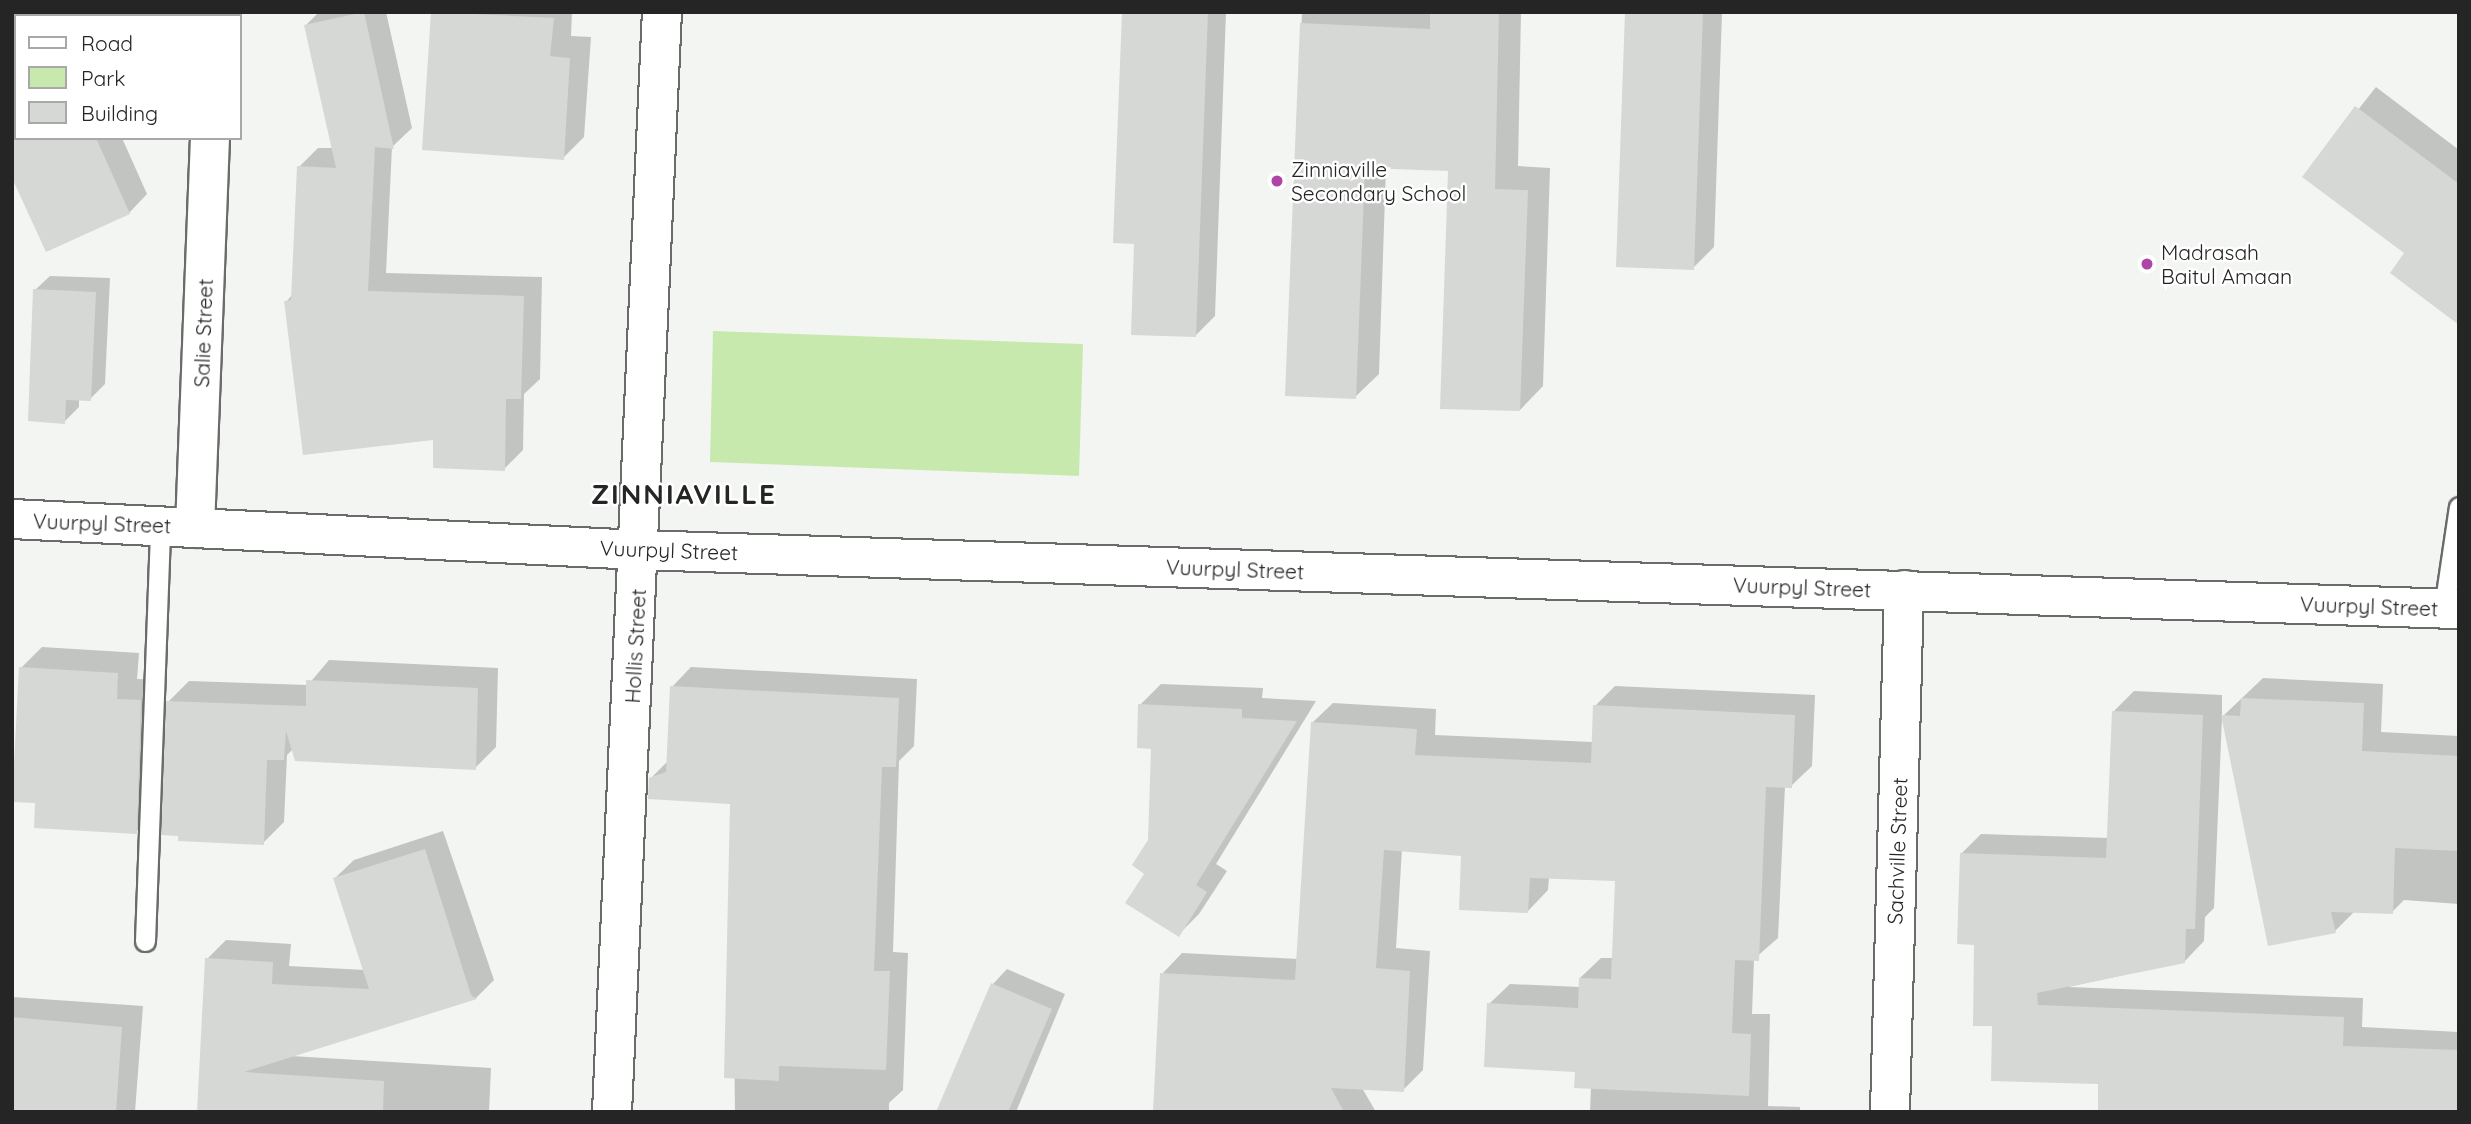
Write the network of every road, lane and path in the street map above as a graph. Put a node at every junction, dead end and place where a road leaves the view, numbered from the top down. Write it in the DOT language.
graph roads {
  1 [pos="662,12"];
  2 [pos="211,140"];
  3 [pos="2459,507"];
  4 [pos="12,520"];
  5 [pos="178,527"];
  6 [pos="639,550"];
  7 [pos="1904,590"];
  8 [pos="2451,608"];
  9 [pos="145,941"];
  10 [pos="612,1112"];
  11 [pos="1890,1112"];
  1 -- 6 [label="street, Hollis Street"];
  2 -- 5 [label="street, Salie Street"];
  3 -- 8 [label="lane"];
  4 -- 5 [label="street, Vuurpyl Street"];
  5 -- 6 [label="street, Vuurpyl Street"];
  5 -- 9 [label="lane"];
  6 -- 7 [label="street, Vuurpyl Street"];
  6 -- 10 [label="street, Hollis Street"];
  7 -- 8 [label="street, Vuurpyl Street"];
  7 -- 11 [label="street, Sachville Street"];
}
